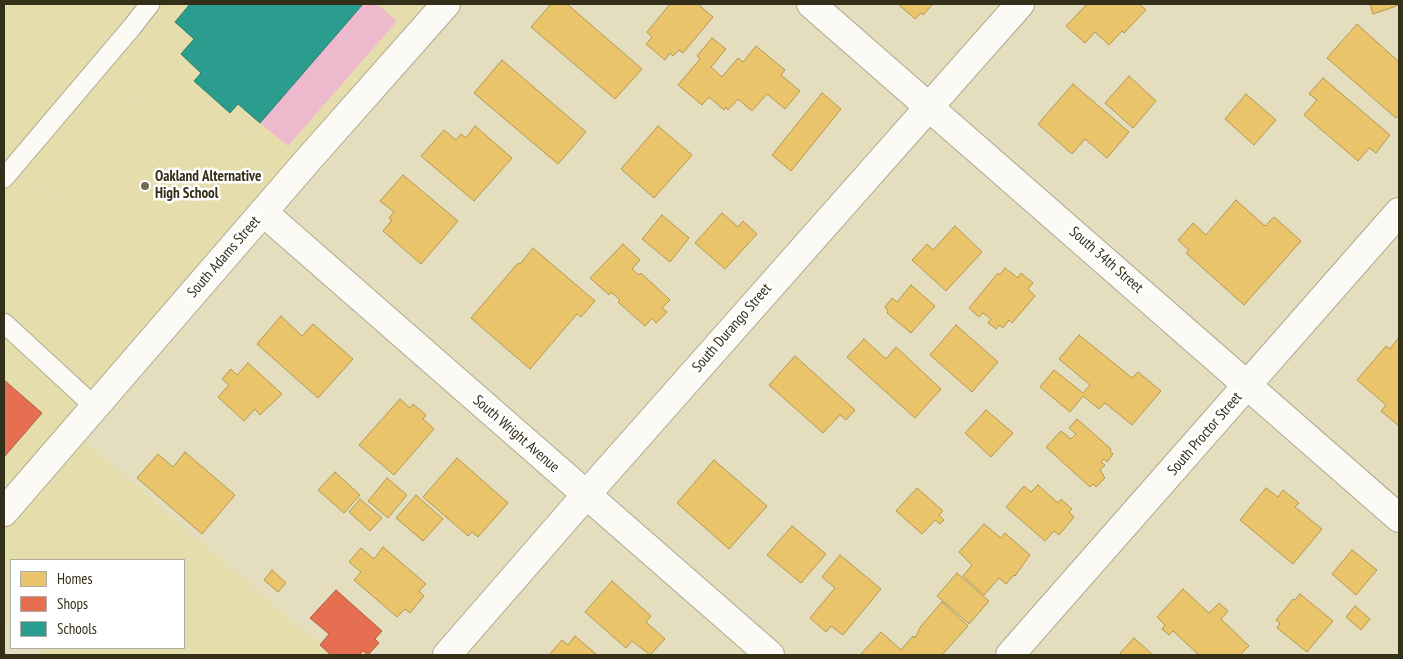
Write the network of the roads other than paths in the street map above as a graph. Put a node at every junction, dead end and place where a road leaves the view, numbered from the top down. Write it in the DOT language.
graph roads {
  1 [pos="150,4"];
  2 [pos="446,4"];
  3 [pos="811,4"];
  4 [pos="1020,4"];
  5 [pos="929,105"];
  6 [pos="4,178"];
  7 [pos="263,212"];
  8 [pos="1399,212"];
  9 [pos="4,323"];
  10 [pos="1248,385"];
  11 [pos="95,407"];
  12 [pos="586,495"];
  13 [pos="4,512"];
  14 [pos="1399,518"];
  15 [pos="447,655"];
  16 [pos="770,655"];
  17 [pos="1010,655"];
  1 -- 6 [label="lane"];
  2 -- 7 [label="street, South Adams Street"];
  3 -- 5 [label="street, South 34th Street"];
  4 -- 5 [label="street, South Durango Street"];
  5 -- 10 [label="street, South 34th Street"];
  5 -- 12 [label="street, South Durango Street"];
  7 -- 11 [label="street, South Adams Street"];
  7 -- 12 [label="street, South Wright Avenue"];
  8 -- 10 [label="street, South Proctor Street"];
  9 -- 11 [label="lane"];
  10 -- 14 [label="street, South 34th Street"];
  10 -- 17 [label="street, South Proctor Street"];
  11 -- 13 [label="street, South Adams Street"];
  12 -- 15 [label="street, South Durango Street"];
  12 -- 16 [label="street, South Wright Avenue"];
}
